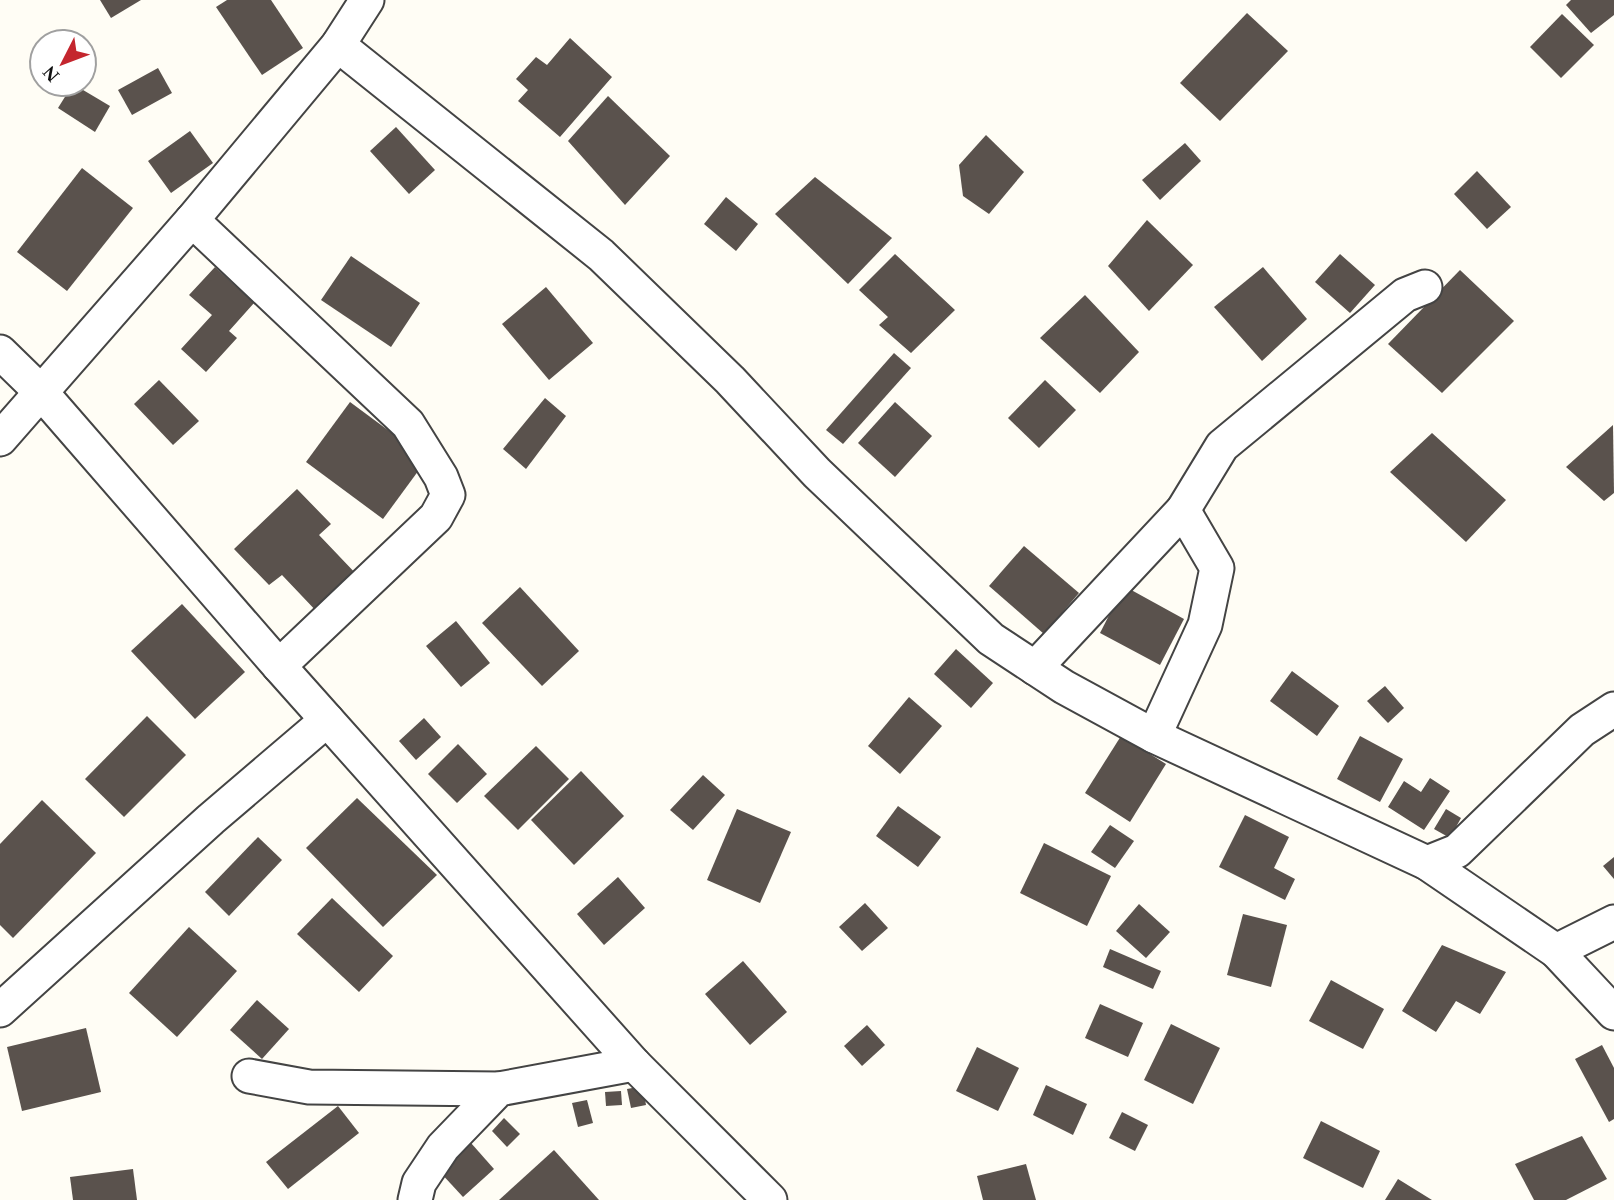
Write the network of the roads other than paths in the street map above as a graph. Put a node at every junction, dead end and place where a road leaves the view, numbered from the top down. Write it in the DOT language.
graph roads {
  1 [pos="351,6"];
  2 [pos="338,45"];
  3 [pos="192,220"];
  4 [pos="1425,288"];
  5 [pos="0,352"];
  6 [pos="40,391"];
  7 [pos="0,439"];
  8 [pos="1183,510"];
  9 [pos="279,666"];
  10 [pos="1035,668"];
  11 [pos="1614,709"];
  12 [pos="327,720"];
  13 [pos="1154,736"];
  14 [pos="1427,863"];
  15 [pos="1614,922"];
  16 [pos="1556,951"];
  17 [pos="0,1010"];
  18 [pos="1614,1013"];
  19 [pos="634,1064"];
  20 [pos="249,1076"];
  21 [pos="499,1088"];
  22 [pos="415,1200"];
  23 [pos="770,1200"];
  1 -- 2 [label="street"];
  2 -- 3 [label="street"];
  2 -- 10 [label="street"];
  3 -- 6 [label="street"];
  3 -- 9 [label="street"];
  4 -- 8 [label="street"];
  5 -- 6 [label="street"];
  6 -- 7 [label="street"];
  6 -- 9 [label="street"];
  8 -- 10 [label="street"];
  8 -- 13 [label="street"];
  9 -- 12 [label="street"];
  10 -- 13 [label="street"];
  11 -- 14 [label="street"];
  12 -- 17 [label="street"];
  12 -- 19 [label="street"];
  13 -- 14 [label="street"];
  14 -- 16 [label="street"];
  15 -- 16 [label="street"];
  16 -- 18 [label="street"];
  19 -- 21 [label="street"];
  19 -- 23 [label="street"];
  20 -- 21 [label="street"];
  21 -- 22 [label="street"];
}
